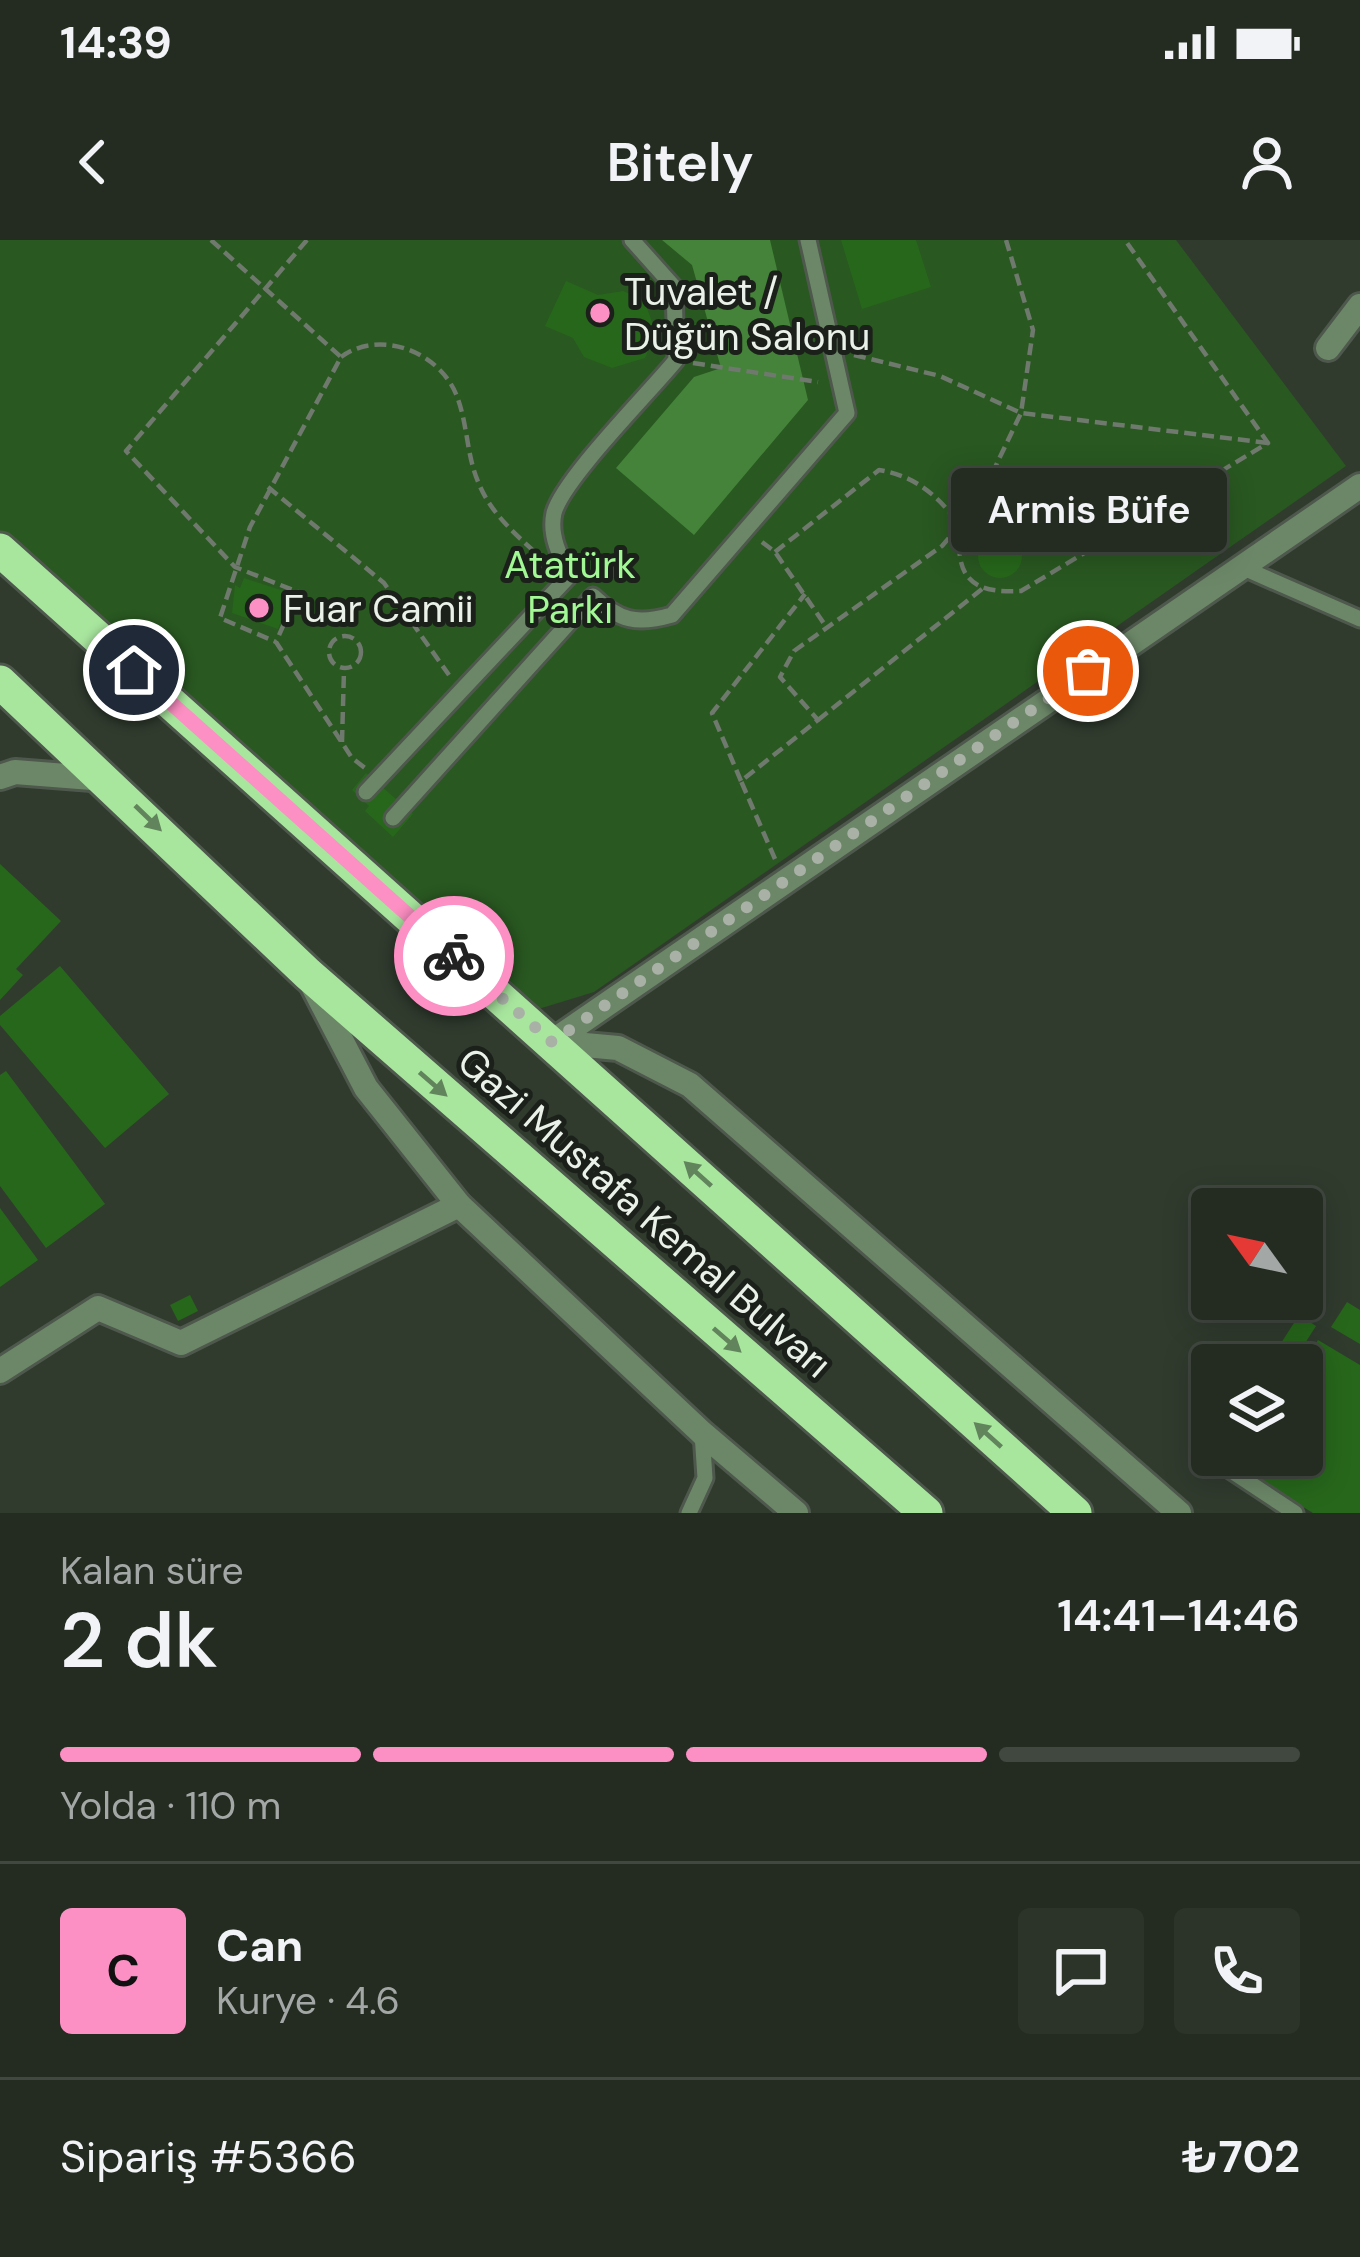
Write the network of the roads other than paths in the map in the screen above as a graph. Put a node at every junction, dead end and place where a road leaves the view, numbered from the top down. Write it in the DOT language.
graph roads {
  1 [pos="632,240"];
  2 [pos="808,240"];
  3 [pos="1360,306"];
  4 [pos="1328,348"];
  5 [pos="1360,486"];
  6 [pos="0,550"];
  7 [pos="1239,566"];
  8 [pos="568,578"];
  9 [pos="593,596"];
  10 [pos="1360,620"];
  11 [pos="0,682"];
  12 [pos="0,777"];
  13 [pos="108,779"];
  14 [pos="366,792"];
  15 [pos="393,818"];
  16 [pos="308,974"];
  17 [pos="552,1042"];
  18 [pos="459,1205"];
  19 [pos="0,1371"];
  20 [pos="702,1433"];
  21 [pos="1238,1476"];
  22 [pos="689,1513"];
  23 [pos="796,1513"];
  24 [pos="926,1513"];
  25 [pos="1075,1513"];
  26 [pos="1179,1513"];
  27 [pos="1295,1513"];
  1 -- 8 [label="lane"];
  2 -- 9 [label="lane"];
  3 -- 4 [label="street"];
  5 -- 7 [label="street"];
  6 -- 17 [label="highway, Gazi Mustafa Kemal Bulvarı"];
  7 -- 10 [label="lane"];
  7 -- 17 [label="street"];
  8 -- 9 [label="lane"];
  8 -- 14 [label="lane"];
  9 -- 15 [label="lane"];
  11 -- 13 [label="highway, Gazi Mustafa Kemal Bulvarı"];
  12 -- 13 [label="street"];
  13 -- 16 [label="highway, Gazi Mustafa Kemal Bulvarı, one-way"];
  16 -- 18 [label="street, Gazi Mustafa Kemal Bulvarı"];
  16 -- 24 [label="highway, Gazi Mustafa Kemal Bulvarı, one-way"];
  25 -- 17 [label="highway, Gazi Mustafa Kemal Bulvarı, one-way"];
  17 -- 26 [label="street, Gazi Mustafa Kemal Bulvarı"];
  18 -- 19 [label="street"];
  18 -- 20 [label="street, Gazi Mustafa Kemal Bulvarı"];
  20 -- 22 [label="lane"];
  20 -- 23 [label="street, Gazi Mustafa Kemal Bulvarı"];
  21 -- 27 [label="lane"];
}
